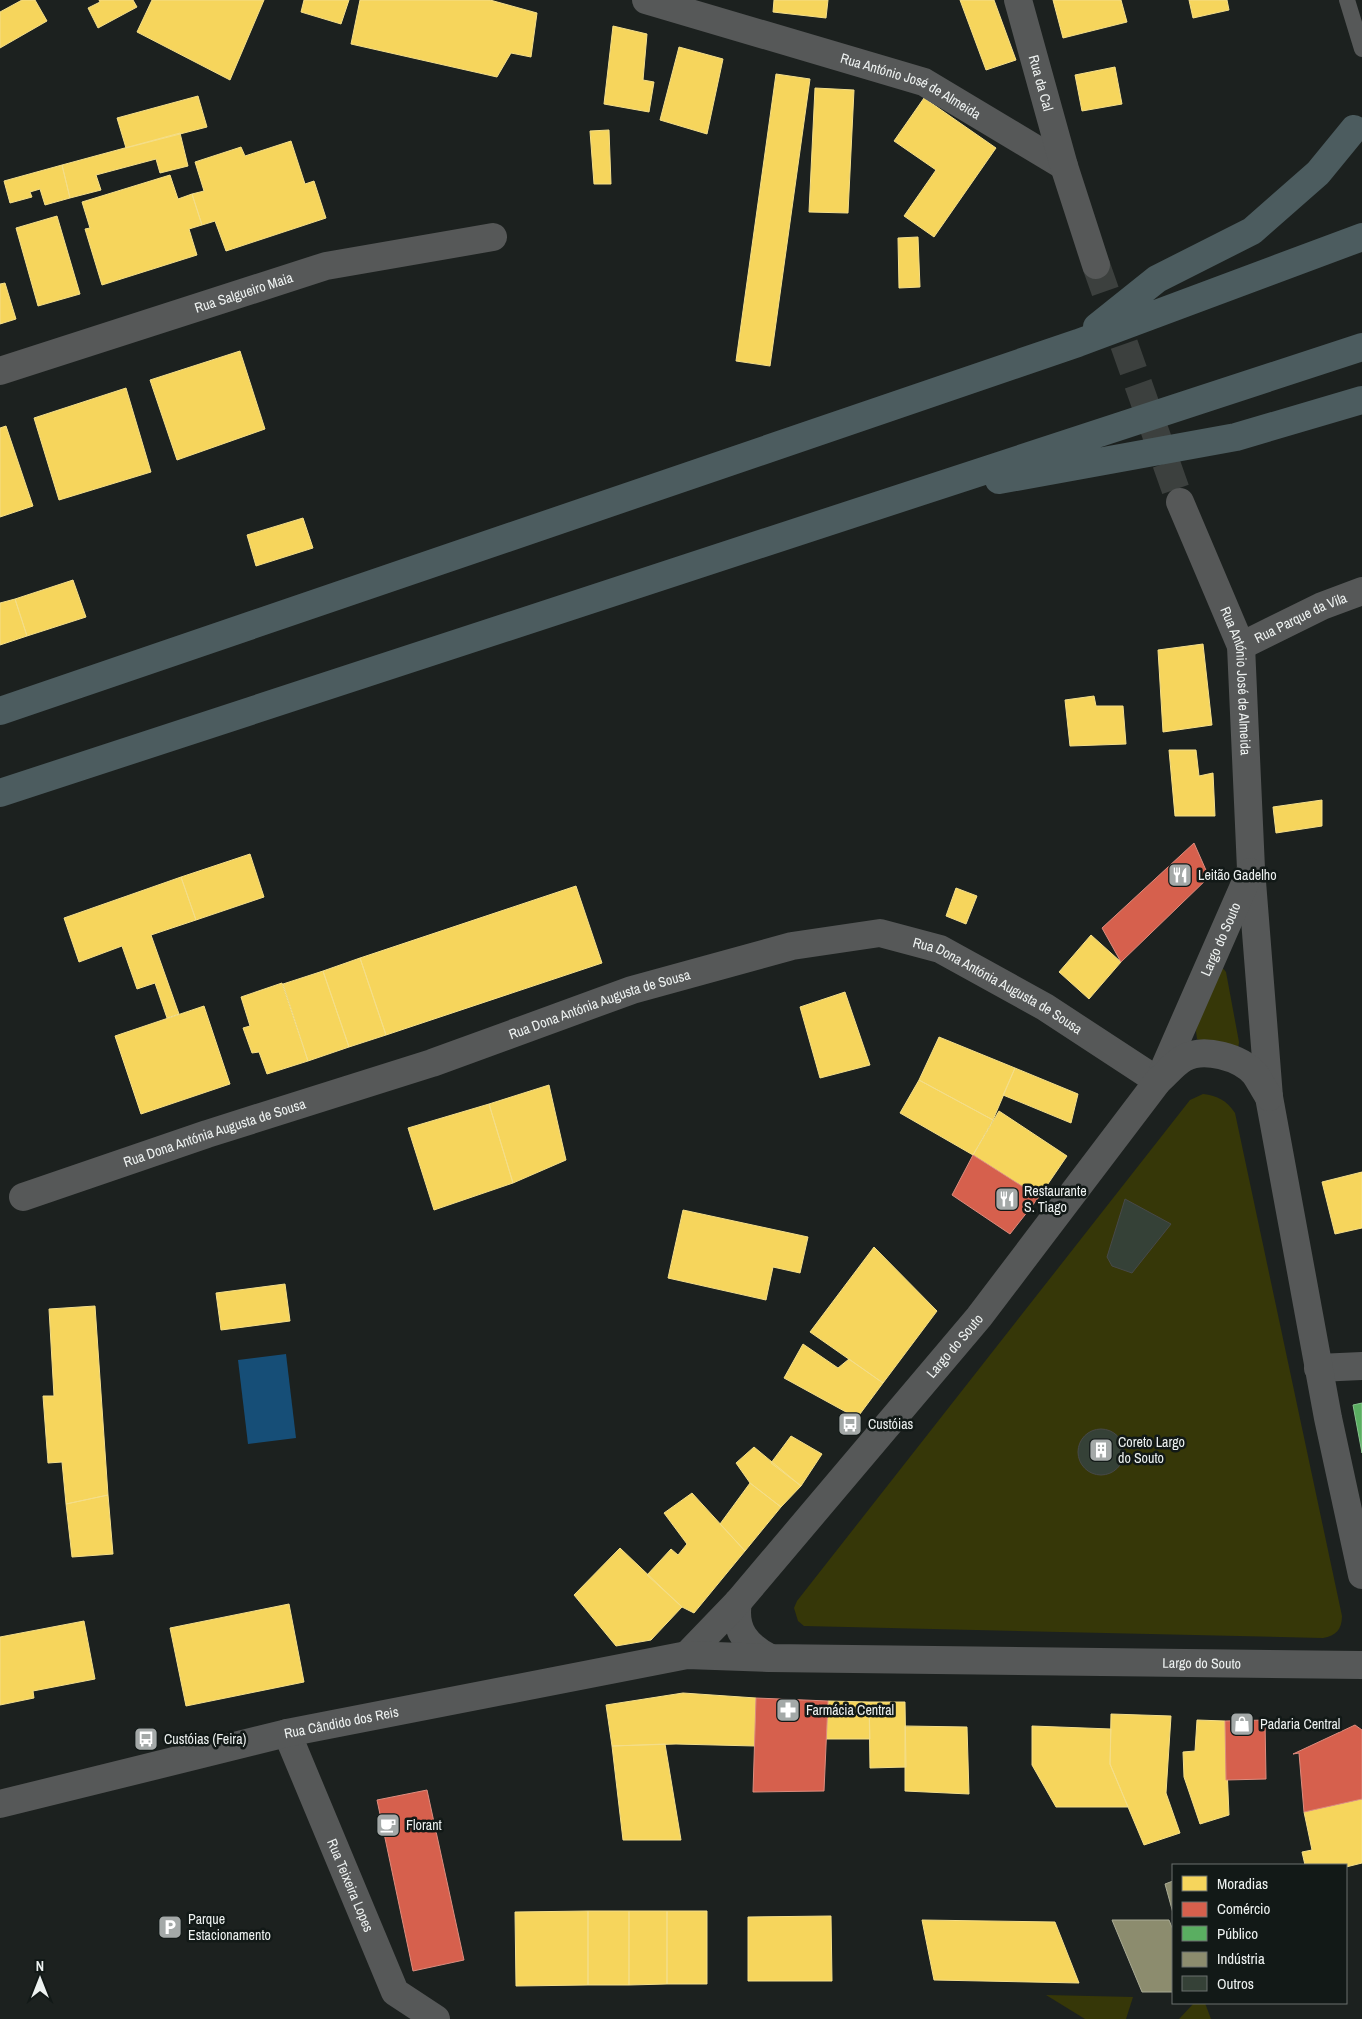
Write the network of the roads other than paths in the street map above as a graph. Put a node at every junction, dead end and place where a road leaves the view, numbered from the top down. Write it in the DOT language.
graph roads {
  1 [pos="646,0"];
  2 [pos="1018,0"];
  3 [pos="1347,0"];
  4 [pos="1362,49"];
  5 [pos="1358,126"];
  6 [pos="1064,166"];
  7 [pos="493,237"];
  8 [pos="1362,237"];
  9 [pos="1096,265"];
  10 [pos="1078,343"];
  11 [pos="1362,347"];
  12 [pos="0,372"];
  13 [pos="1362,400"];
  14 [pos="892,500"];
  15 [pos="1180,502"];
  16 [pos="1362,591"];
  17 [pos="1241,646"];
  18 [pos="0,711"];
  19 [pos="0,793"];
  20 [pos="1251,869"];
  21 [pos="1158,1081"];
  22 [pos="1269,1097"];
  23 [pos="24,1197"];
  24 [pos="1362,1366"];
  25 [pos="1318,1368"];
  26 [pos="1362,1575"];
  27 [pos="738,1602"];
  28 [pos="687,1655"];
  29 [pos="770,1658"];
  30 [pos="1362,1665"];
  31 [pos="287,1733"];
  32 [pos="0,1804"];
  33 [pos="436,2019"];
  1 -- 6 [label="main road, Rua António José de Almeida"];
  2 -- 6 [label="main road, Rua da Cal"];
  3 -- 4 [label="lane"];
  5 -- 10 [label="highway"];
  6 -- 9 [label="main road"];
  7 -- 12 [label="main road, Rua Salgueiro Maia"];
  8 -- 10 [label="highway"];
  10 -- 18 [label="highway"];
  11 -- 14 [label="highway"];
  13 -- 14 [label="highway"];
  14 -- 19 [label="highway"];
  15 -- 17 [label="main road, Rua António José de Almeida"];
  16 -- 17 [label="main road, Rua Parque da Vila"];
  17 -- 20 [label="main road, Rua António José de Almeida"];
  20 -- 21 [label="main road, Largo do Souto"];
  20 -- 22 [label="main road, Largo do Souto"];
  21 -- 22 [label="main road, Largo do Souto"];
  21 -- 23 [label="main road, Rua Dona Antónia Augusta de Sousa"];
  21 -- 27 [label="main road, Largo do Souto"];
  22 -- 25 [label="main road, Largo do Souto"];
  24 -- 25 [label="main road"];
  25 -- 26 [label="main road, Largo do Souto"];
  27 -- 28 [label="main road, Largo do Souto"];
  27 -- 29 [label="main road"];
  28 -- 29 [label="main road, Largo do Souto"];
  28 -- 31 [label="main road, Rua Cândido dos Reis"];
  29 -- 30 [label="main road, Largo do Souto"];
  31 -- 32 [label="main road, Rua Cândido dos Reis"];
  31 -- 33 [label="main road, Rua Teixeira Lopes"];
}
